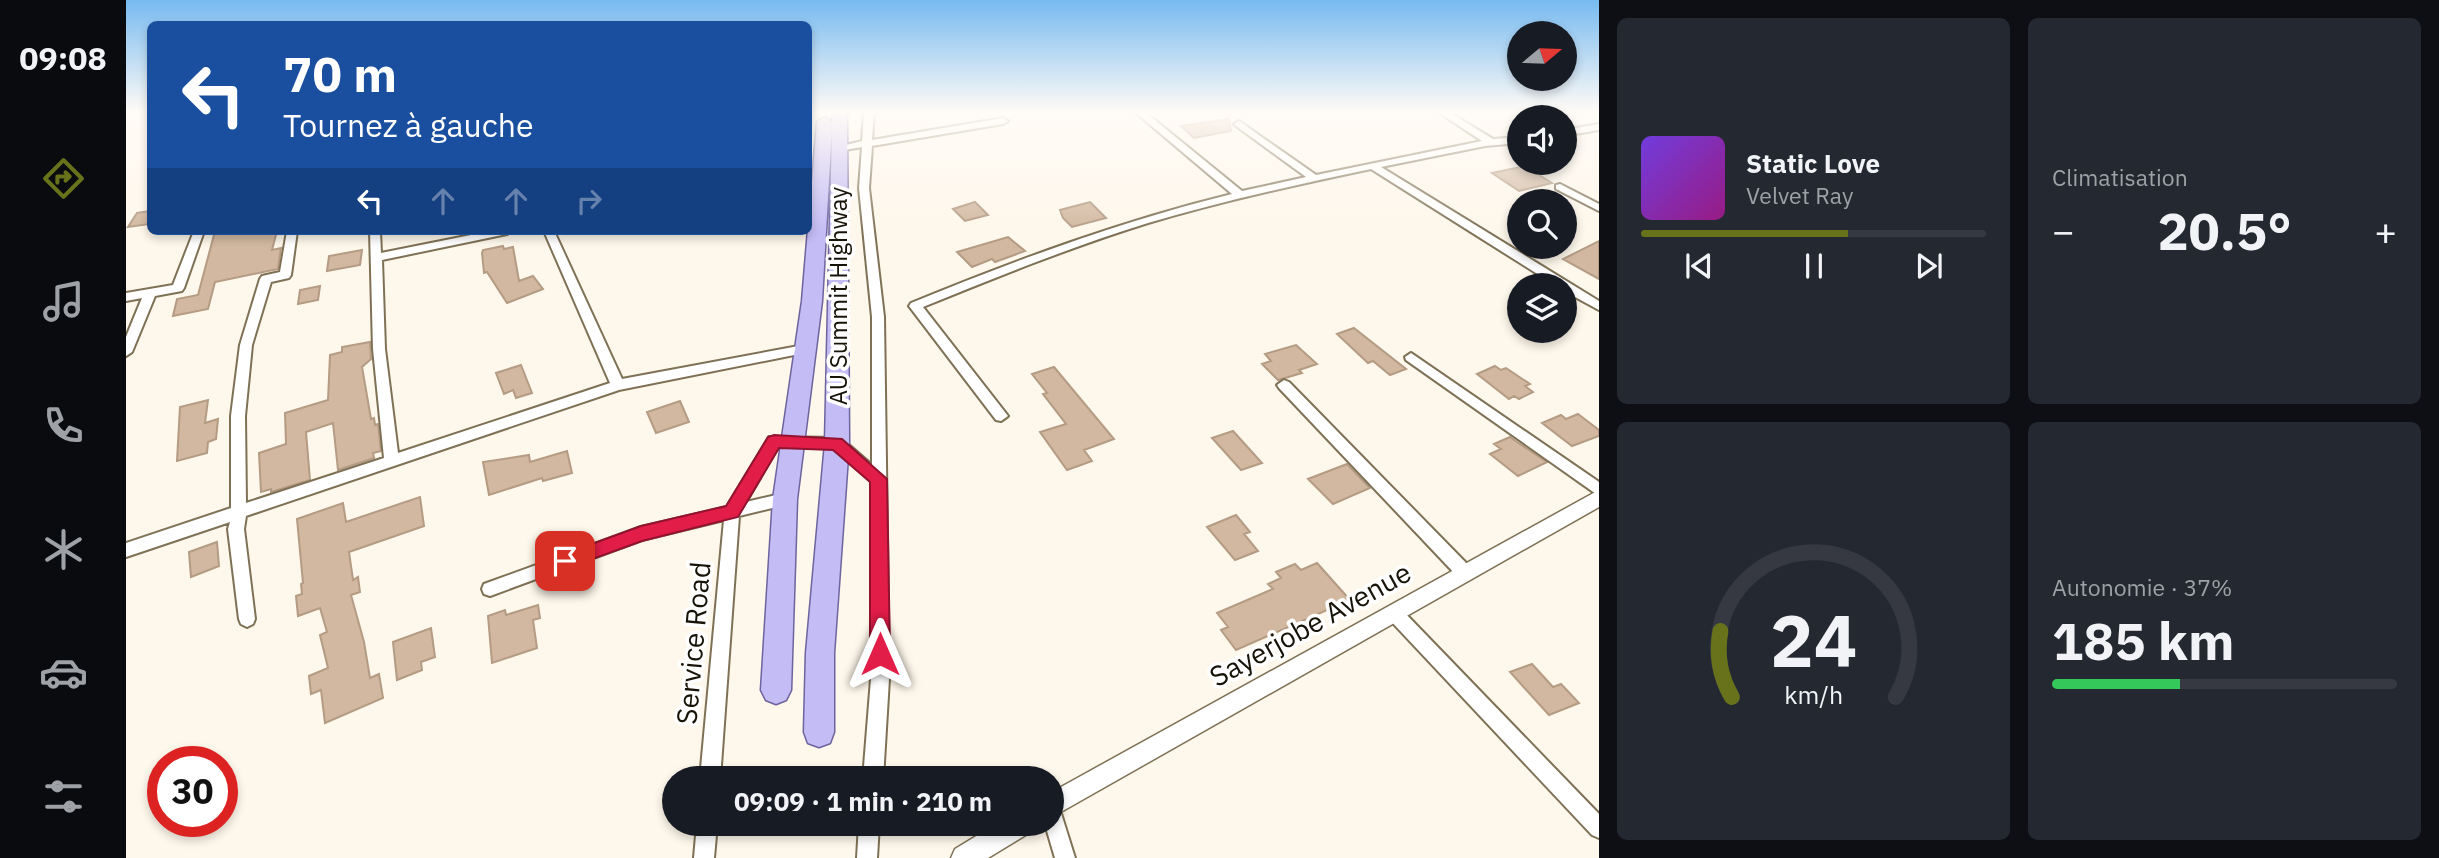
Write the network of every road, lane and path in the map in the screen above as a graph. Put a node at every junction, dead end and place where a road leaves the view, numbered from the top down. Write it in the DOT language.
graph roads {
  1 [pos="823,152"];
  2 [pos="839,152"];
  3 [pos="868,152"];
  4 [pos="1188,152"];
  5 [pos="1277,152"];
  6 [pos="1448,152"];
  7 [pos="1374,167"];
  8 [pos="1314,178"];
  9 [pos="1560,187"];
  10 [pos="1240,195"];
  11 [pos="1599,208"];
  12 [pos="197,235"];
  13 [pos="291,235"];
  14 [pos="375,235"];
  15 [pos="488,235"];
  16 [pos="551,235"];
  17 [pos="376,258"];
  18 [pos="1543,273"];
  19 [pos="150,293"];
  20 [pos="1577,293"];
  21 [pos="126,297"];
  22 [pos="1599,306"];
  23 [pos="804,349"];
  24 [pos="126,352"];
  25 [pos="1411,357"];
  26 [pos="618,385"];
  27 [pos="1284,385"];
  28 [pos="1001,416"];
  29 [pos="792,443"];
  30 [pos="837,443"];
  31 [pos="392,462"];
  32 [pos="878,479"];
  33 [pos="1599,490"];
  34 [pos="1599,498"];
  35 [pos="785,499"];
  36 [pos="239,512"];
  37 [pos="732,512"];
  38 [pos="126,550"];
  39 [pos="1465,573"];
  40 [pos="490,589"];
  41 [pos="1394,613"];
  42 [pos="247,619"];
  43 [pos="776,690"];
  44 [pos="819,732"];
  45 [pos="711,766"];
  46 [pos="874,766"];
  47 [pos="1064,798"];
  48 [pos="1599,828"];
  49 [pos="706,836"];
  50 [pos="868,836"];
  51 [pos="1000,836"];
  52 [pos="1058,836"];
  53 [pos="704,858"];
  54 [pos="867,858"];
  55 [pos="964,858"];
  56 [pos="1065,858"];
  1 -- 23 [label="main road, AU Summit Highway"];
  2 -- 30 [label="main road, AU Summit Highway"];
  3 -- 32 [label="street"];
  4 -- 10 [label="street"];
  5 -- 8 [label="street"];
  6 -- 7 [label="street"];
  7 -- 8 [label="street"];
  7 -- 18 [label="street"];
  8 -- 10 [label="street"];
  9 -- 11 [label="street"];
  10 -- 28 [label="street"];
  12 -- 19 [label="street"];
  13 -- 36 [label="street"];
  14 -- 17 [label="street"];
  15 -- 17 [label="street"];
  16 -- 26 [label="street"];
  17 -- 31 [label="street"];
  19 -- 21 [label="street"];
  19 -- 24 [label="street"];
  20 -- 22 [label="street"];
  23 -- 26 [label="street"];
  23 -- 29 [label="main road, AU Summit Highway"];
  25 -- 33 [label="street"];
  26 -- 31 [label="street"];
  27 -- 39 [label="street"];
  29 -- 30 [label="street"];
  29 -- 35 [label="main road, AU Summit Highway"];
  29 -- 37 [label="street"];
  30 -- 32 [label="street"];
  30 -- 44 [label="main road, AU Summit Highway"];
  31 -- 36 [label="street"];
  32 -- 46 [label="street"];
  34 -- 39 [label="street, Sayerjobe Avenue"];
  35 -- 37 [label="street"];
  35 -- 43 [label="main road, AU Summit Highway"];
  36 -- 38 [label="street"];
  36 -- 42 [label="street"];
  37 -- 40 [label="street"];
  37 -- 45 [label="street, Service Road"];
  39 -- 41 [label="street, Sayerjobe Avenue"];
  41 -- 47 [label="street, Sayerjobe Avenue"];
  41 -- 48 [label="street"];
  49 -- 53 [label="street"];
  50 -- 54 [label="street"];
  51 -- 55 [label="street"];
  52 -- 56 [label="street"];
}
